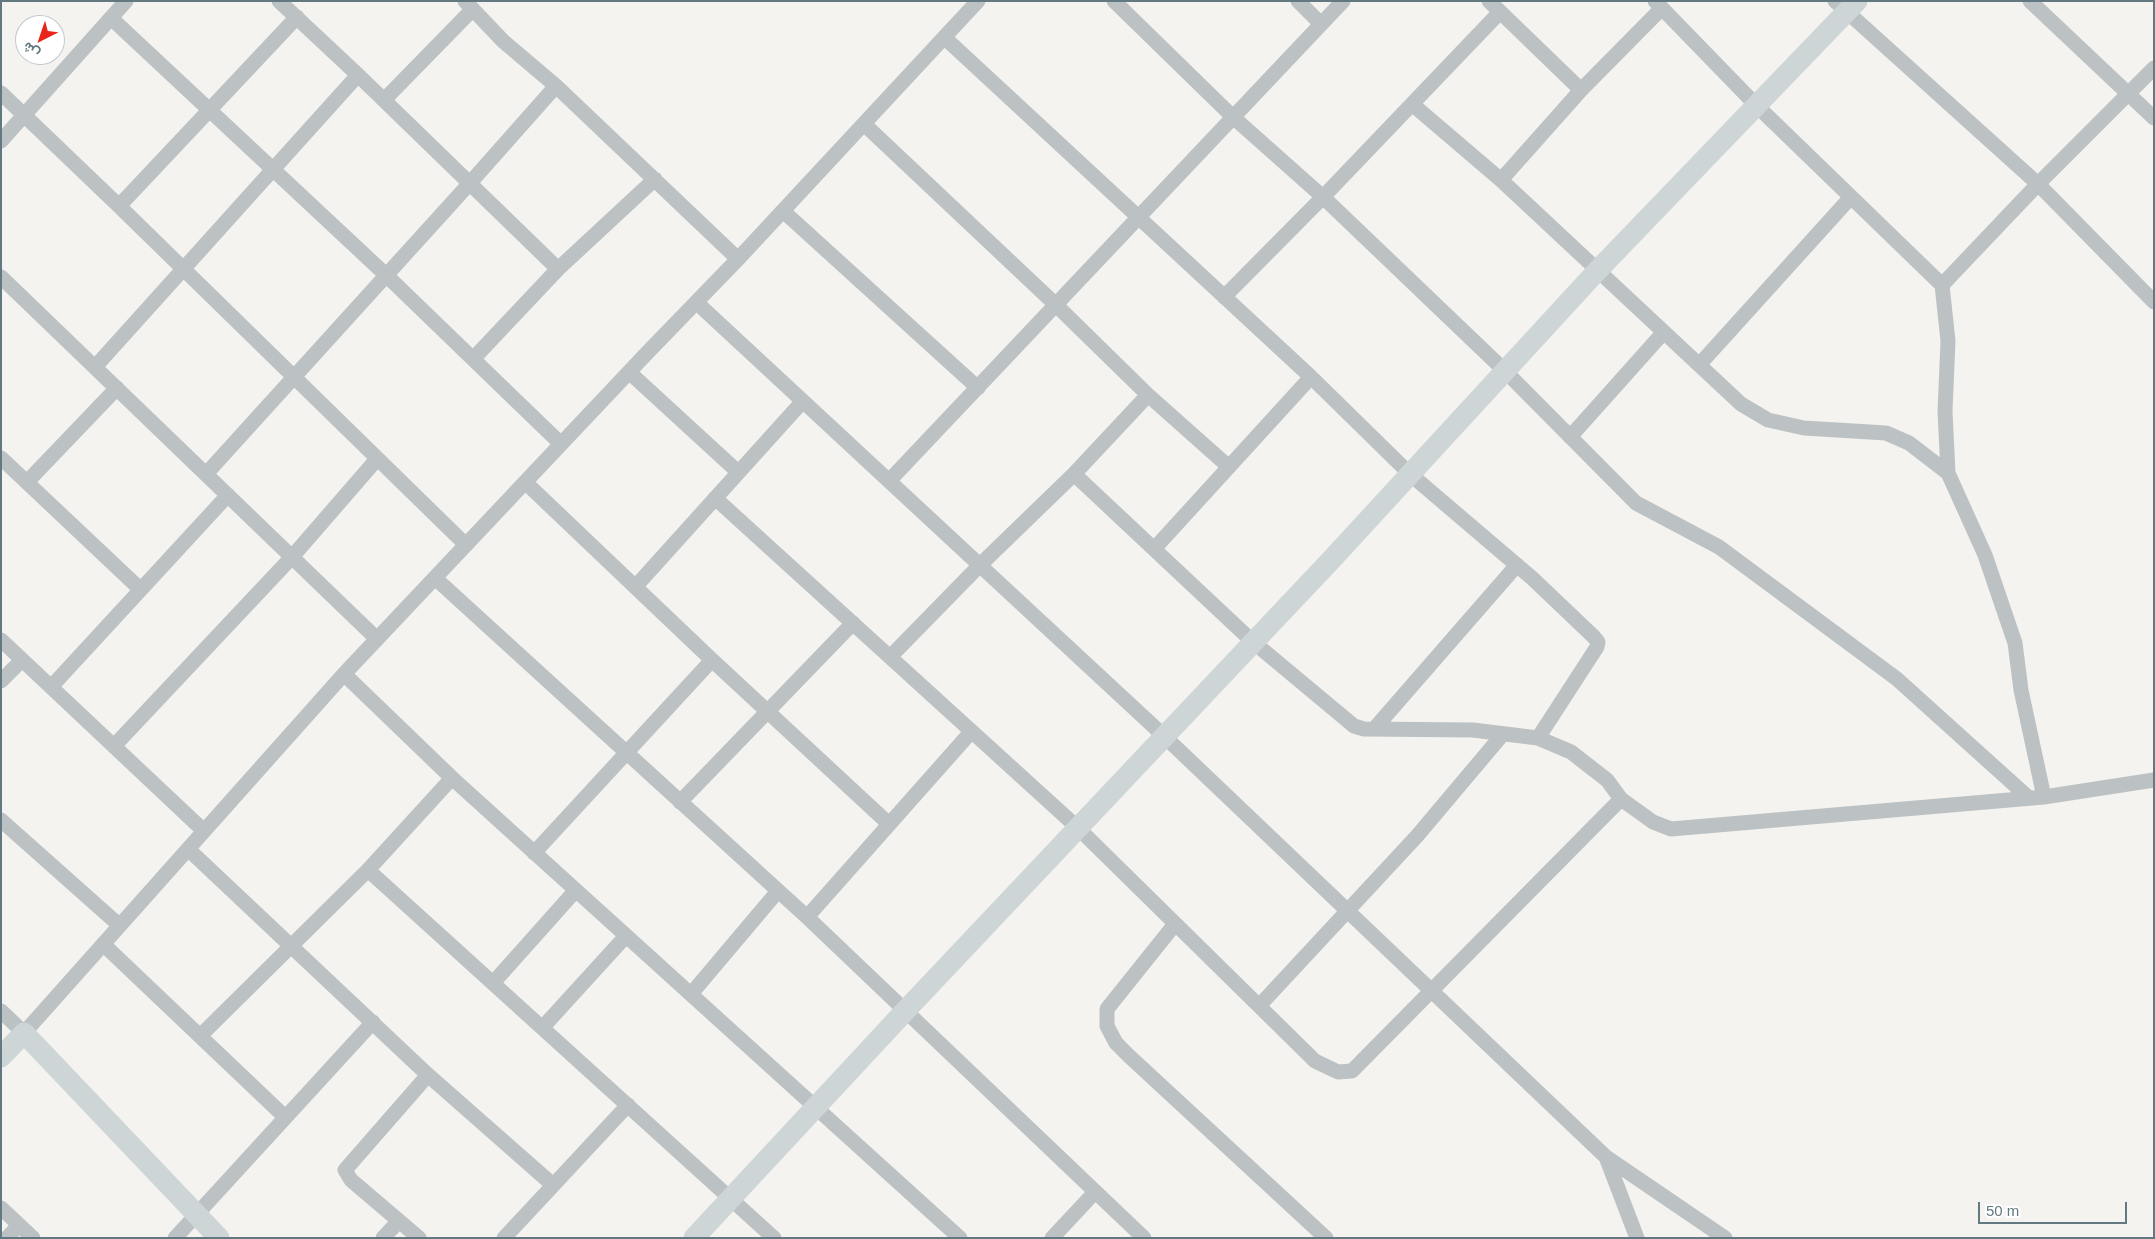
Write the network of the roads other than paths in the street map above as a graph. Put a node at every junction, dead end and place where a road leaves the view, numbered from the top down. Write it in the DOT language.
graph roads {
  1 [pos="126,1"];
  2 [pos="279,1"];
  3 [pos="978,1"];
  4 [pos="1114,1"];
  5 [pos="1298,1"];
  6 [pos="1343,1"];
  7 [pos="2030,1"];
  8 [pos="469,5"];
  9 [pos="1658,5"];
  10 [pos="1846,5"];
  11 [pos="1495,6"];
  12 [pos="297,17"];
  13 [pos="111,18"];
  14 [pos="1321,24"];
  15 [pos="944,38"];
  16 [pos="2154,68"];
  17 [pos="358,75"];
  18 [pos="556,86"];
  19 [pos="1581,90"];
  20 [pos="1,93"];
  21 [pos="2129,95"];
  22 [pos="384,100"];
  23 [pos="1412,104"];
  24 [pos="1756,105"];
  25 [pos="212,110"];
  26 [pos="24,116"];
  27 [pos="1233,117"];
  28 [pos="2154,118"];
  29 [pos="864,124"];
  30 [pos="1,141"];
  31 [pos="273,168"];
  32 [pos="655,179"];
  33 [pos="1501,180"];
  34 [pos="470,183"];
  35 [pos="2038,184"];
  36 [pos="1851,196"];
  37 [pos="1323,197"];
  38 [pos="119,206"];
  39 [pos="783,211"];
  40 [pos="1138,216"];
  41 [pos="738,259"];
  42 [pos="182,268"];
  43 [pos="558,269"];
  44 [pos="1597,272"];
  45 [pos="386,275"];
  46 [pos="1,277"];
  47 [pos="1942,285"];
  48 [pos="1224,296"];
  49 [pos="696,302"];
  50 [pos="2154,302"];
  51 [pos="1055,304"];
  52 [pos="1664,333"];
  53 [pos="473,359"];
  54 [pos="1699,366"];
  55 [pos="95,367"];
  56 [pos="1505,371"];
  57 [pos="629,372"];
  58 [pos="293,376"];
  59 [pos="1311,377"];
  60 [pos="117,388"];
  61 [pos="978,388"];
  62 [pos="1148,395"];
  63 [pos="803,401"];
  64 [pos="1570,437"];
  65 [pos="561,444"];
  66 [pos="1,458"];
  67 [pos="377,459"];
  68 [pos="1229,467"];
  69 [pos="738,472"];
  70 [pos="1948,473"];
  71 [pos="206,474"];
  72 [pos="1074,474"];
  73 [pos="1410,474"];
  74 [pos="889,481"];
  75 [pos="26,482"];
  76 [pos="525,482"];
  77 [pos="228,496"];
  78 [pos="715,498"];
  79 [pos="466,545"];
  80 [pos="1154,549"];
  81 [pos="292,557"];
  82 [pos="1517,565"];
  83 [pos="980,566"];
  84 [pos="435,578"];
  85 [pos="636,586"];
  86 [pos="140,589"];
  87 [pos="853,623"];
  88 [pos="377,639"];
  89 [pos="1,640"];
  90 [pos="1252,641"];
  91 [pos="890,657"];
  92 [pos="22,660"];
  93 [pos="712,660"];
  94 [pos="344,674"];
  95 [pos="1,681"];
  96 [pos="51,687"];
  97 [pos="767,710"];
  98 [pos="1375,728"];
  99 [pos="972,732"];
  100 [pos="1503,734"];
  101 [pos="1164,736"];
  102 [pos="1538,738"];
  103 [pos="114,746"];
  104 [pos="627,753"];
  105 [pos="452,778"];
  106 [pos="2154,780"];
  107 [pos="2037,798"];
  108 [pos="1621,799"];
  109 [pos="680,802"];
  110 [pos="1,820"];
  111 [pos="889,824"];
  112 [pos="1078,828"];
  113 [pos="204,831"];
  114 [pos="188,849"];
  115 [pos="534,852"];
  116 [pos="368,870"];
  117 [pos="576,890"];
  118 [pos="778,891"];
  119 [pos="1348,910"];
  120 [pos="807,917"];
  121 [pos="119,924"];
  122 [pos="1175,924"];
  123 [pos="626,936"];
  124 [pos="102,944"];
  125 [pos="292,945"];
  126 [pos="493,983"];
  127 [pos="1433,991"];
  128 [pos="691,994"];
  129 [pos="1260,1006"];
  130 [pos="906,1010"];
  131 [pos="1,1011"];
  132 [pos="373,1022"];
  133 [pos="543,1027"];
  134 [pos="24,1033"];
  135 [pos="200,1036"];
  136 [pos="1,1057"];
  137 [pos="428,1074"];
  138 [pos="628,1104"];
  139 [pos="817,1107"];
  140 [pos="285,1117"];
  141 [pos="1606,1157"];
  142 [pos="553,1185"];
  143 [pos="1095,1192"];
  144 [pos="732,1198"];
  145 [pos="1,1208"];
  146 [pos="195,1214"];
  147 [pos="399,1221"];
  148 [pos="19,1225"];
  149 [pos="7,1238"];
  150 [pos="33,1238"];
  151 [pos="175,1238"];
  152 [pos="220,1238"];
  153 [pos="383,1238"];
  154 [pos="419,1238"];
  155 [pos="504,1238"];
  156 [pos="694,1238"];
  157 [pos="774,1238"];
  158 [pos="960,1238"];
  159 [pos="1052,1238"];
  160 [pos="1144,1238"];
  161 [pos="1326,1238"];
  162 [pos="1636,1238"];
  163 [pos="1725,1238"];
  1 -- 13 [label="street"];
  2 -- 12 [label="street"];
  3 -- 15 [label="street"];
  4 -- 27 [label="street"];
  5 -- 14 [label="street"];
  6 -- 14 [label="street"];
  7 -- 21 [label="street"];
  8 -- 18 [label="street"];
  8 -- 22 [label="street"];
  9 -- 19 [label="street"];
  9 -- 24 [label="street"];
  10 -- 24 [label="street"];
  10 -- 35 [label="street"];
  11 -- 19 [label="street"];
  11 -- 23 [label="street"];
  12 -- 17 [label="street"];
  12 -- 25 [label="street"];
  13 -- 25 [label="street"];
  13 -- 26 [label="street"];
  14 -- 27 [label="street"];
  15 -- 29 [label="street"];
  15 -- 40 [label="street"];
  16 -- 21 [label="street"];
  17 -- 22 [label="street"];
  17 -- 31 [label="street"];
  18 -- 32 [label="street"];
  18 -- 34 [label="street"];
  19 -- 33 [label="street"];
  20 -- 26 [label="street"];
  21 -- 28 [label="street"];
  21 -- 35 [label="street"];
  22 -- 34 [label="street"];
  23 -- 33 [label="street"];
  23 -- 37 [label="street"];
  24 -- 36 [label="street"];
  24 -- 44 [label="street"];
  25 -- 31 [label="street"];
  25 -- 38 [label="street"];
  26 -- 30 [label="street"];
  26 -- 38 [label="street"];
  27 -- 37 [label="street"];
  27 -- 40 [label="street"];
  29 -- 39 [label="street"];
  29 -- 51 [label="street"];
  31 -- 42 [label="street"];
  31 -- 45 [label="street"];
  32 -- 41 [label="street"];
  32 -- 43 [label="street"];
  33 -- 44 [label="street"];
  34 -- 43 [label="street"];
  34 -- 45 [label="street"];
  35 -- 47 [label="street"];
  35 -- 50 [label="street"];
  36 -- 47 [label="street"];
  36 -- 54 [label="street"];
  37 -- 48 [label="street"];
  37 -- 56 [label="street"];
  38 -- 42 [label="street"];
  39 -- 41 [label="street"];
  39 -- 61 [label="street"];
  40 -- 48 [label="street"];
  40 -- 51 [label="street"];
  41 -- 49 [label="street"];
  42 -- 55 [label="street"];
  42 -- 58 [label="street"];
  43 -- 53 [label="street"];
  44 -- 52 [label="street"];
  44 -- 56 [label="street"];
  45 -- 53 [label="street"];
  45 -- 58 [label="street"];
  46 -- 55 [label="street"];
  47 -- 70 [label="street"];
  48 -- 59 [label="street"];
  49 -- 57 [label="street"];
  49 -- 63 [label="street"];
  51 -- 61 [label="street"];
  51 -- 62 [label="street"];
  52 -- 54 [label="street"];
  52 -- 64 [label="street"];
  53 -- 65 [label="street"];
  54 -- 70 [label="street"];
  55 -- 60 [label="street"];
  56 -- 64 [label="street"];
  56 -- 73 [label="street"];
  57 -- 65 [label="street"];
  57 -- 69 [label="street"];
  58 -- 67 [label="street"];
  58 -- 71 [label="street"];
  59 -- 68 [label="street"];
  59 -- 73 [label="street"];
  60 -- 71 [label="street"];
  60 -- 75 [label="street"];
  61 -- 74 [label="street"];
  62 -- 68 [label="street"];
  62 -- 72 [label="street"];
  63 -- 69 [label="street"];
  63 -- 74 [label="street"];
  64 -- 107 [label="street"];
  65 -- 76 [label="street"];
  66 -- 75 [label="street"];
  67 -- 79 [label="street"];
  67 -- 81 [label="street"];
  68 -- 80 [label="street"];
  69 -- 78 [label="street"];
  70 -- 107 [label="street"];
  71 -- 77 [label="street"];
  72 -- 80 [label="street"];
  72 -- 83 [label="street"];
  73 -- 82 [label="street"];
  73 -- 90 [label="street"];
  74 -- 83 [label="street"];
  75 -- 86 [label="street"];
  76 -- 79 [label="street"];
  76 -- 85 [label="street"];
  77 -- 81 [label="street"];
  77 -- 86 [label="street"];
  78 -- 85 [label="street"];
  78 -- 87 [label="street"];
  79 -- 84 [label="street"];
  80 -- 90 [label="street"];
  81 -- 88 [label="street"];
  81 -- 103 [label="street"];
  82 -- 98 [label="street"];
  82 -- 102 [label="street"];
  83 -- 91 [label="street"];
  83 -- 101 [label="street"];
  84 -- 88 [label="street"];
  84 -- 104 [label="street"];
  85 -- 93 [label="street"];
  86 -- 96 [label="street"];
  87 -- 91 [label="street"];
  87 -- 97 [label="street"];
  88 -- 94 [label="street"];
  89 -- 92 [label="street"];
  90 -- 98 [label="street"];
  90 -- 101 [label="street"];
  91 -- 99 [label="street"];
  92 -- 95 [label="street"];
  92 -- 96 [label="street"];
  93 -- 97 [label="street"];
  93 -- 104 [label="street"];
  94 -- 105 [label="street"];
  94 -- 113 [label="street"];
  96 -- 103 [label="street"];
  97 -- 109 [label="street"];
  97 -- 111 [label="street"];
  98 -- 100 [label="street"];
  99 -- 111 [label="street"];
  99 -- 112 [label="street"];
  100 -- 102 [label="street"];
  100 -- 119 [label="street"];
  101 -- 112 [label="street"];
  101 -- 119 [label="street"];
  102 -- 108 [label="street"];
  103 -- 113 [label="street"];
  104 -- 109 [label="street"];
  104 -- 115 [label="street"];
  105 -- 115 [label="street"];
  105 -- 116 [label="street"];
  106 -- 107 [label="street"];
  107 -- 108 [label="street"];
  108 -- 127 [label="street"];
  109 -- 118 [label="street"];
  110 -- 121 [label="street"];
  111 -- 120 [label="street"];
  112 -- 122 [label="street"];
  112 -- 130 [label="street"];
  113 -- 114 [label="street"];
  114 -- 121 [label="street"];
  114 -- 125 [label="street"];
  115 -- 117 [label="street"];
  116 -- 125 [label="street"];
  116 -- 126 [label="street"];
  117 -- 123 [label="street"];
  117 -- 126 [label="street"];
  118 -- 120 [label="street"];
  118 -- 128 [label="street"];
  119 -- 127 [label="street"];
  119 -- 129 [label="street"];
  120 -- 130 [label="street"];
  121 -- 124 [label="street"];
  122 -- 129 [label="street"];
  122 -- 161 [label="street"];
  123 -- 128 [label="street"];
  123 -- 133 [label="street"];
  124 -- 134 [label="street"];
  124 -- 135 [label="street"];
  125 -- 132 [label="street"];
  125 -- 135 [label="street"];
  126 -- 133 [label="street"];
  127 -- 129 [label="street"];
  127 -- 141 [label="street"];
  128 -- 139 [label="street"];
  130 -- 139 [label="street"];
  130 -- 143 [label="street"];
  131 -- 134 [label="street"];
  132 -- 137 [label="street"];
  132 -- 140 [label="street"];
  133 -- 138 [label="street"];
  134 -- 136 [label="street"];
  134 -- 146 [label="street"];
  135 -- 140 [label="street"];
  137 -- 142 [label="street"];
  137 -- 147 [label="street"];
  138 -- 142 [label="street"];
  138 -- 144 [label="street"];
  139 -- 144 [label="street"];
  139 -- 158 [label="street"];
  140 -- 146 [label="street"];
  141 -- 162 [label="street"];
  141 -- 163 [label="street"];
  142 -- 155 [label="street"];
  143 -- 159 [label="street"];
  143 -- 160 [label="street"];
  144 -- 156 [label="street"];
  144 -- 157 [label="street"];
  145 -- 148 [label="street"];
  146 -- 151 [label="street"];
  146 -- 152 [label="street"];
  147 -- 153 [label="street"];
  147 -- 154 [label="street"];
  148 -- 149 [label="street"];
  148 -- 150 [label="street"];
}
